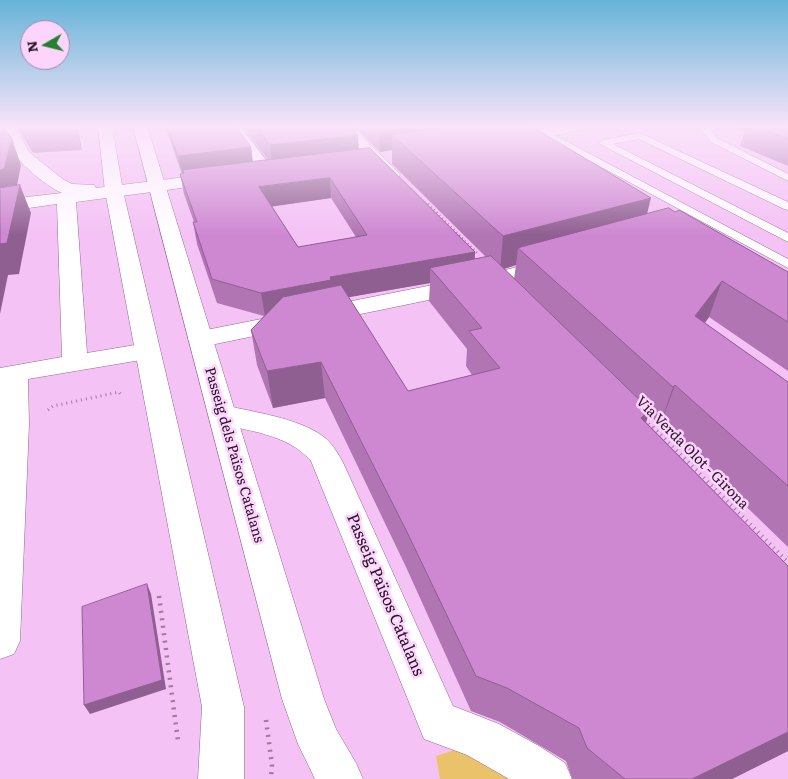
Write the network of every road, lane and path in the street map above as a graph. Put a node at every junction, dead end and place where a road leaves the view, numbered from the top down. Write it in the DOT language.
graph roads {
  1 [pos="26,162"];
  2 [pos="110,162"];
  3 [pos="150,162"];
  4 [pos="261,162"];
  5 [pos="380,162"];
  6 [pos="380,162"];
  7 [pos="564,162"];
  8 [pos="599,162"];
  9 [pos="641,162"];
  10 [pos="696,162"];
  11 [pos="758,162"];
  12 [pos="286,170"];
  13 [pos="268,172"];
  14 [pos="788,178"];
  15 [pos="157,186"];
  16 [pos="610,189"];
  17 [pos="114,191"];
  18 [pos="410,194"];
  19 [pos="66,198"];
  20 [pos="776,200"];
  21 [pos="0,206"];
  22 [pos="788,206"];
  23 [pos="737,211"];
  24 [pos="707,221"];
  25 [pos="688,226"];
  26 [pos="788,238"];
  27 [pos="574,257"];
  28 [pos="472,258"];
  29 [pos="788,264"];
  30 [pos="497,278"];
  31 [pos="514,300"];
  32 [pos="201,339"];
  33 [pos="146,351"];
  34 [pos="75,363"];
  35 [pos="8,375"];
  36 [pos="124,398"];
  37 [pos="45,412"];
  38 [pos="223,415"];
  39 [pos="641,416"];
  40 [pos="788,562"];
  41 [pos="157,585"];
  42 [pos="0,641"];
  43 [pos="178,742"];
  44 [pos="221,779"];
  45 [pos="340,779"];
  46 [pos="549,779"];
  1 -- 17 [label="street"];
  2 -- 17 [label="street"];
  3 -- 15 [label="street, Passeig dels Països Catalans"];
  4 -- 13 [label="street"];
  5 -- 18 [label="street"];
  6 -- 30 [label="path"];
  7 -- 16 [label="street"];
  8 -- 24 [label="lane"];
  9 -- 23 [label="lane"];
  10 -- 20 [label="lane"];
  11 -- 14 [label="lane"];
  12 -- 13 [label="street"];
  13 -- 15 [label="street"];
  15 -- 17 [label="street"];
  15 -- 32 [label="street, Passeig dels Països Catalans"];
  17 -- 19 [label="street"];
  17 -- 33 [label="street"];
  19 -- 21 [label="street"];
  19 -- 34 [label="street"];
  20 -- 22 [label="lane"];
  20 -- 23 [label="lane"];
  23 -- 24 [label="lane"];
  23 -- 26 [label="lane"];
  24 -- 25 [label="lane"];
  24 -- 29 [label="lane"];
  27 -- 30 [label="street"];
  28 -- 30 [label="street"];
  30 -- 31 [label="street"];
  30 -- 32 [label="street"];
  32 -- 38 [label="street, Passeig dels Països Catalans"];
  33 -- 34 [label="street"];
  33 -- 44 [label="street"];
  34 -- 35 [label="street"];
  35 -- 42 [label="street"];
  36 -- 37 [label="path"];
  38 -- 45 [label="street, Passeig dels Països Catalans"];
  38 -- 46 [label="street, Passeig Països Catalans"];
  39 -- 40 [label="path, Via Verda Olot - Girona"];
  41 -- 43 [label="path"];
}
